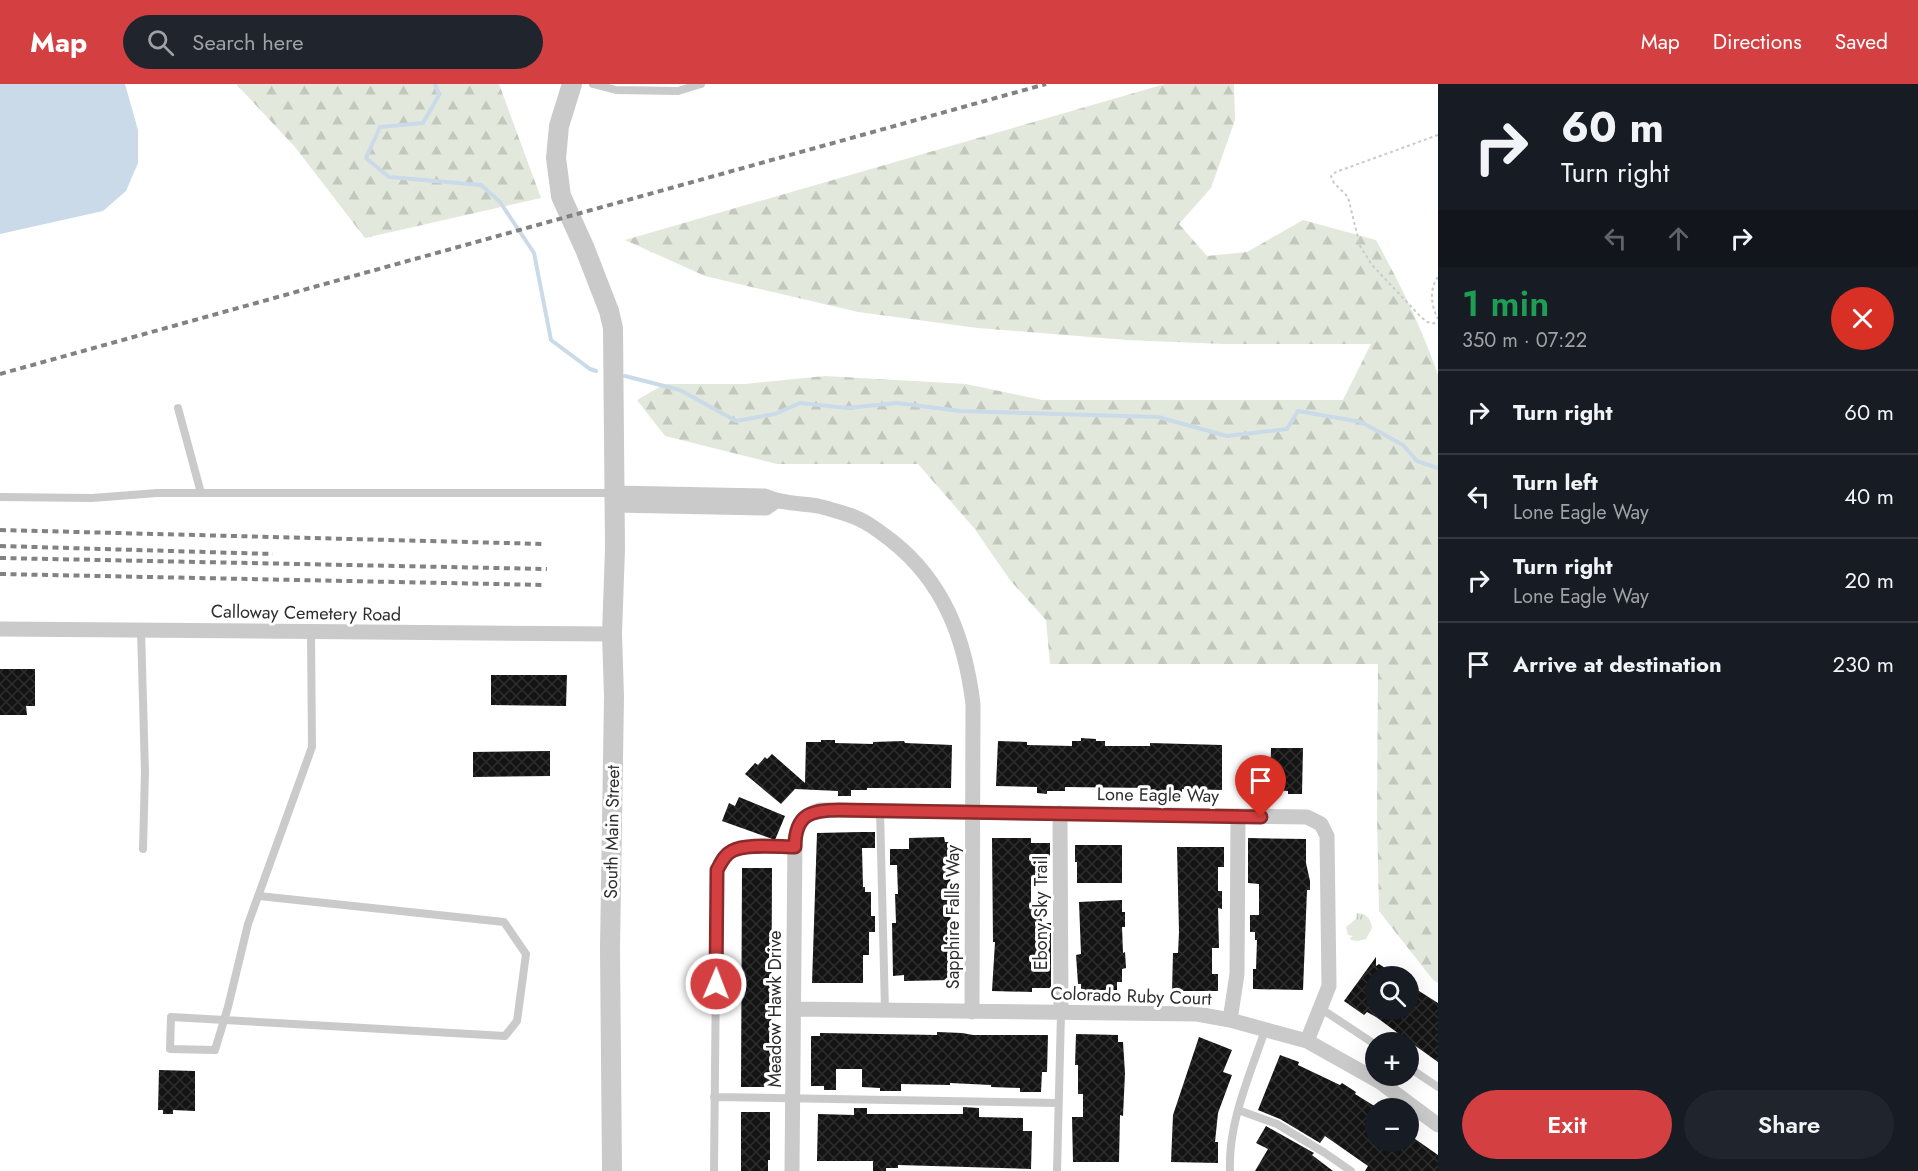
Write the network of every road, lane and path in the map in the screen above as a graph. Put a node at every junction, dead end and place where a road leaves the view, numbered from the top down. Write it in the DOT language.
graph roads {
  1 [pos="572,84"];
  2 [pos="592,84"];
  3 [pos="701,84"];
  4 [pos="1438,135"];
  5 [pos="1438,276"];
  6 [pos="1438,319"];
  7 [pos="1438,324"];
  8 [pos="178,408"];
  9 [pos="201,493"];
  10 [pos="0,497"];
  11 [pos="614,499"];
  12 [pos="0,629"];
  13 [pos="141,630"];
  14 [pos="311,632"];
  15 [pos="612,634"];
  16 [pos="880,811"];
  17 [pos="972,812"];
  18 [pos="1060,813"];
  19 [pos="1238,816"];
  20 [pos="795,847"];
  21 [pos="143,849"];
  22 [pos="259,896"];
  23 [pos="1320,1008"];
  24 [pos="795,1009"];
  25 [pos="885,1011"];
  26 [pos="972,1012"];
  27 [pos="1061,1013"];
  28 [pos="1230,1020"];
  29 [pos="224,1022"];
  30 [pos="1265,1030"];
  31 [pos="1365,1038"];
  32 [pos="1307,1041"];
  33 [pos="1419,1074"];
  34 [pos="1438,1087"];
  35 [pos="714,1097"];
  36 [pos="794,1098"];
  37 [pos="1059,1103"];
  38 [pos="1238,1110"];
  39 [pos="1438,1125"];
  40 [pos="612,1171"];
  41 [pos="714,1171"];
  42 [pos="792,1171"];
  43 [pos="1057,1171"];
  44 [pos="1230,1171"];
  45 [pos="1351,1171"];
  1 -- 11 [label="street, South Main Street"];
  2 -- 3 [label="lane"];
  4 -- 7 [label="path"];
  5 -- 6 [label="path"];
  8 -- 9 [label="lane"];
  9 -- 10 [label="lane"];
  9 -- 11 [label="lane"];
  11 -- 15 [label="street, South Main Street"];
  11 -- 17 [label="street, Sapphire Falls Way"];
  12 -- 13 [label="street, Calloway Cemetery Road"];
  13 -- 14 [label="street, Calloway Cemetery Road"];
  13 -- 21 [label="lane"];
  14 -- 15 [label="street, Calloway Cemetery Road"];
  14 -- 22 [label="lane"];
  15 -- 40 [label="street, South Main Street"];
  16 -- 17 [label="street, Lone Eagle Way"];
  16 -- 20 [label="street, Lone Eagle Way"];
  16 -- 25 [label="lane"];
  17 -- 18 [label="street, Lone Eagle Way"];
  17 -- 26 [label="street, Sapphire Falls Way"];
  18 -- 19 [label="street, Lone Eagle Way"];
  18 -- 27 [label="street, Ebony Sky Trail"];
  19 -- 23 [label="street, Lone Eagle Way"];
  19 -- 28 [label="street"];
  20 -- 24 [label="street, Meadow Hawk Drive"];
  20 -- 35 [label="lane"];
  22 -- 29 [label="lane"];
  22 -- 29 [label="lane"];
  23 -- 31 [label="lane"];
  23 -- 32 [label="street, Lone Eagle Way"];
  24 -- 25 [label="street, Colorado Ruby Court"];
  24 -- 36 [label="street, Meadow Hawk Drive"];
  25 -- 26 [label="street, Colorado Ruby Court"];
  26 -- 27 [label="street, Colorado Ruby Court"];
  27 -- 28 [label="street, Colorado Ruby Court"];
  27 -- 37 [label="lane"];
  28 -- 30 [label="street, Colorado Ruby Court"];
  29 -- 29 [label="lane"];
  30 -- 32 [label="street, Colorado Ruby Court"];
  30 -- 38 [label="lane"];
  32 -- 39 [label="street, Colorado Ruby Court"];
  33 -- 34 [label="lane"];
  35 -- 36 [label="lane"];
  35 -- 41 [label="lane"];
  36 -- 37 [label="lane"];
  36 -- 42 [label="street, Meadow Hawk Drive"];
  37 -- 43 [label="lane"];
  38 -- 44 [label="lane"];
  38 -- 45 [label="lane"];
}
